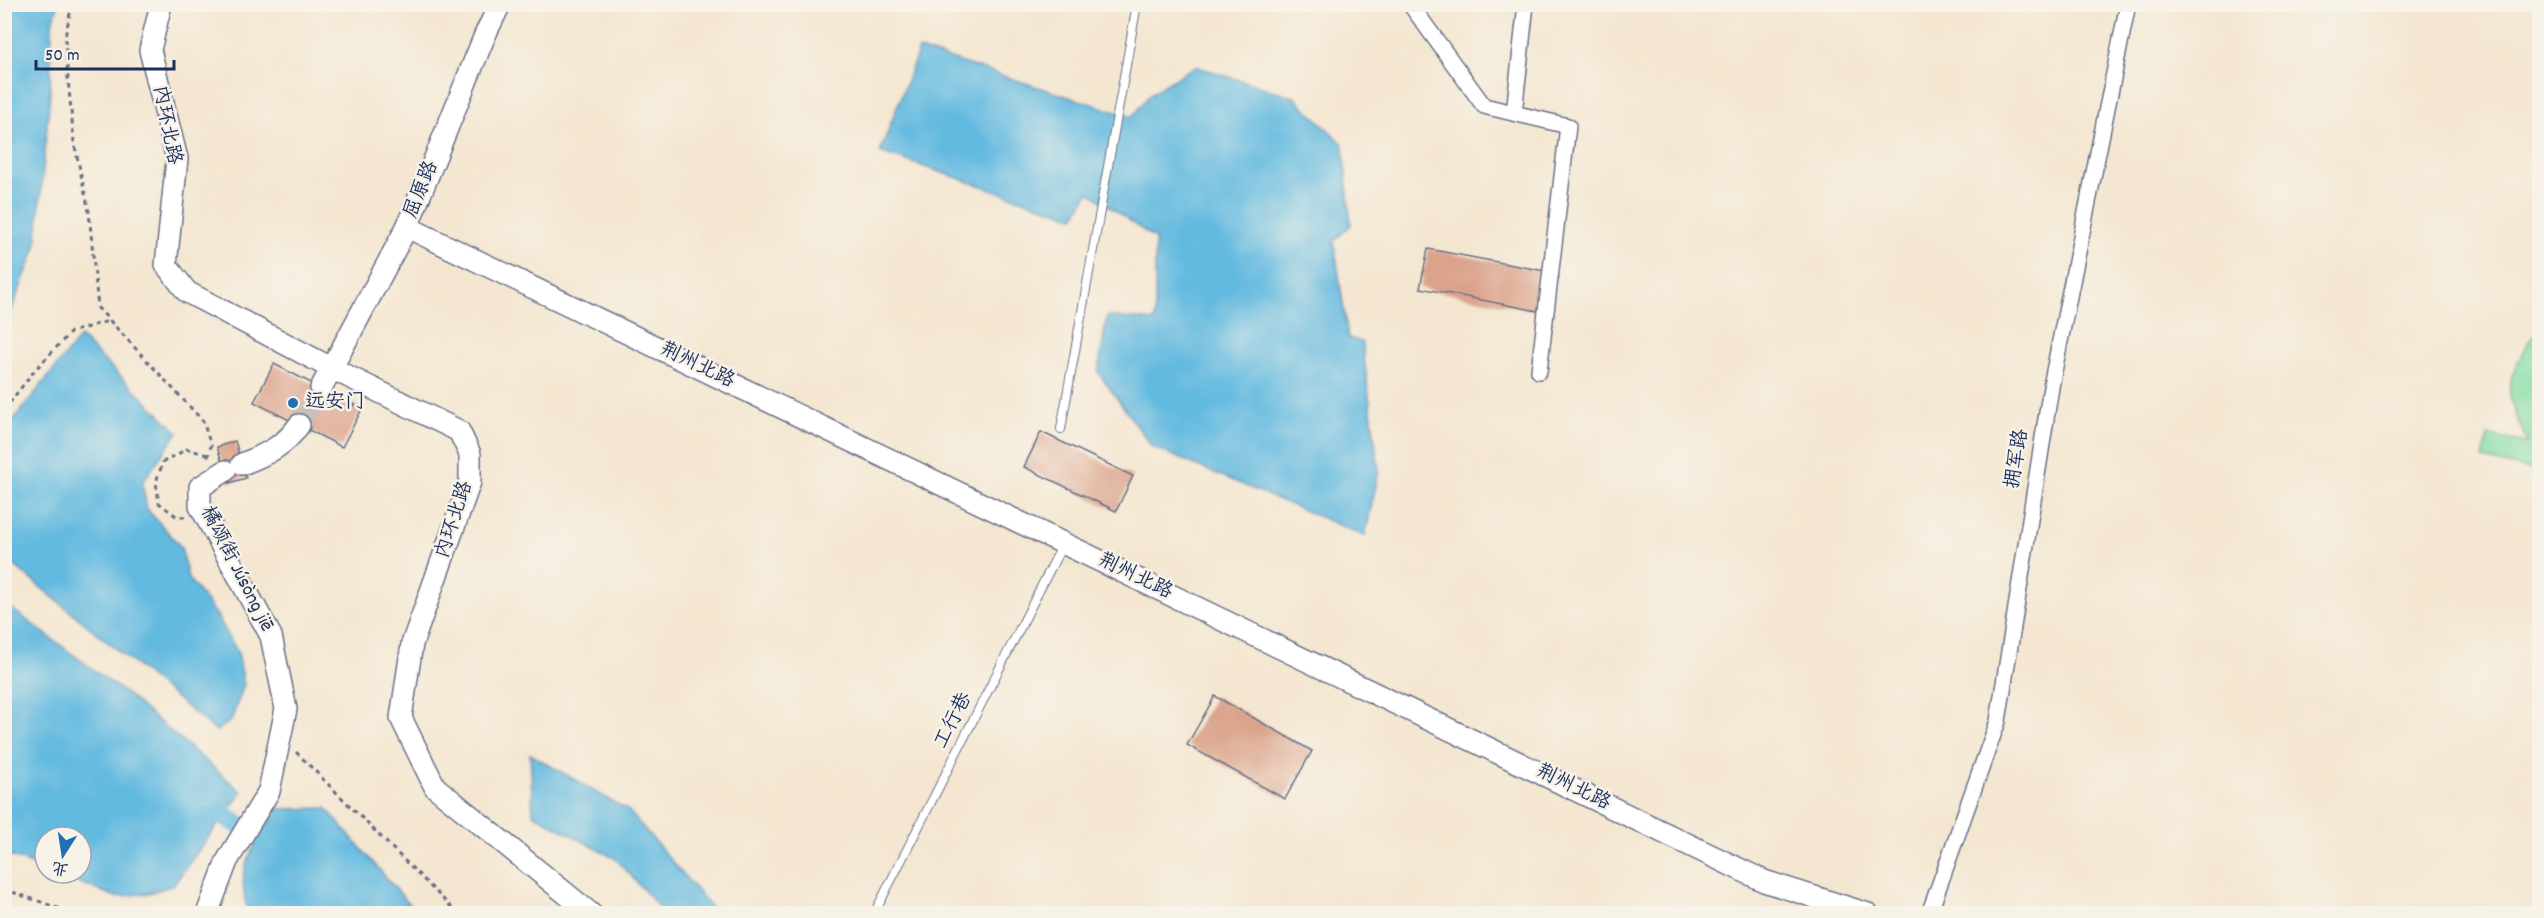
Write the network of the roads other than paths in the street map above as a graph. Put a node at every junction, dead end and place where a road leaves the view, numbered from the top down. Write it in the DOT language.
graph roads {
  1 [pos="161,4"];
  2 [pos="500,4"];
  3 [pos="1137,4"];
  4 [pos="1410,4"];
  5 [pos="1526,4"];
  6 [pos="2128,4"];
  7 [pos="1514,112"];
  8 [pos="407,227"];
  9 [pos="331,368"];
  10 [pos="1539,371"];
  11 [pos="321,388"];
  12 [pos="299,425"];
  13 [pos="1061,429"];
  14 [pos="1063,543"];
  15 [pos="207,914"];
  16 [pos="591,914"];
  17 [pos="874,914"];
  18 [pos="1868,914"];
  19 [pos="1929,914"];
  1 -- 9 [label="street, 内环北路"];
  2 -- 8 [label="street, 屈原路"];
  3 -- 13 [label="lane"];
  4 -- 7 [label="street"];
  5 -- 7 [label="street"];
  6 -- 19 [label="street, 拥军路"];
  7 -- 10 [label="street"];
  8 -- 9 [label="street, 屈原路"];
  8 -- 14 [label="street, 荆州北路"];
  9 -- 11 [label="street"];
  9 -- 16 [label="street, 内环北路"];
  12 -- 15 [label="street, 橘颂街 Júsòng jiē"];
  14 -- 17 [label="lane, 工行巷"];
  14 -- 18 [label="street, 荆州北路"];
}
